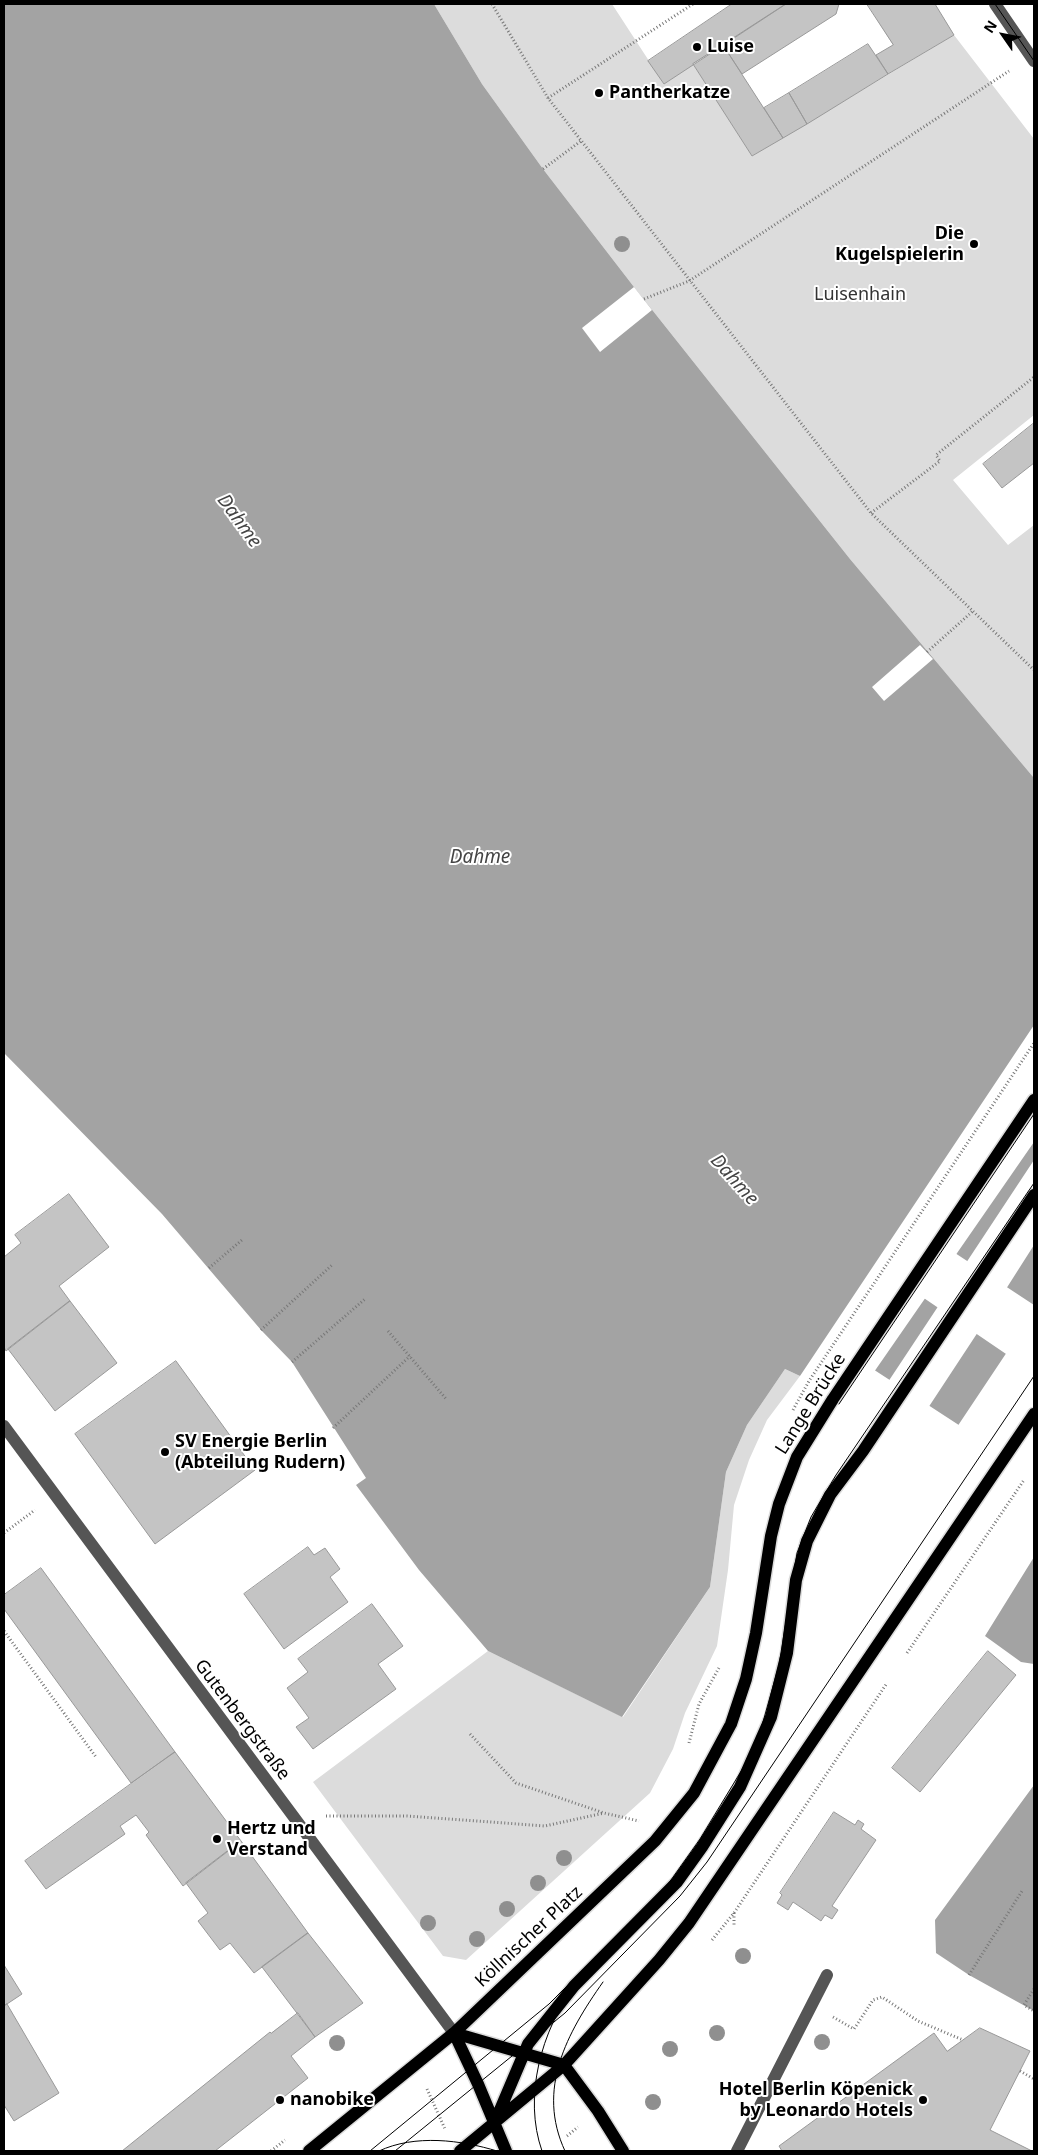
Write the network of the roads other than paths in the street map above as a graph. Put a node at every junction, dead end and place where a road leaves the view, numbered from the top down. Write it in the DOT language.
graph roads {
  1 [pos="995,4"];
  2 [pos="1033,59"];
  3 [pos="1034,1100"];
  4 [pos="1034,1195"];
  5 [pos="1034,1414"];
  6 [pos="4,1426"];
  7 [pos="694,1793"];
  8 [pos="826,1975"];
  9 [pos="454,2033"];
  10 [pos="522,2053"];
  11 [pos="564,2065"];
  12 [pos="494,2124"];
  13 [pos="309,2151"];
  14 [pos="460,2151"];
  15 [pos="506,2151"];
  16 [pos="623,2151"];
  17 [pos="737,2151"];
  1 -- 2 [label="street"];
  3 -- 7 [label="main road, Lange Brücke"];
  4 -- 10 [label="main road"];
  5 -- 11 [label="main road"];
  6 -- 9 [label="street, Gutenbergstraße"];
  7 -- 9 [label="main road, Köllnischer Platz"];
  8 -- 17 [label="street"];
  9 -- 10 [label="main road"];
  9 -- 12 [label="main road"];
  9 -- 13 [label="main road, Köllnischer Platz"];
  10 -- 11 [label="main road"];
  10 -- 12 [label="main road"];
  11 -- 12 [label="main road"];
  11 -- 16 [label="main road"];
  12 -- 14 [label="main road"];
  12 -- 15 [label="main road"];
}
